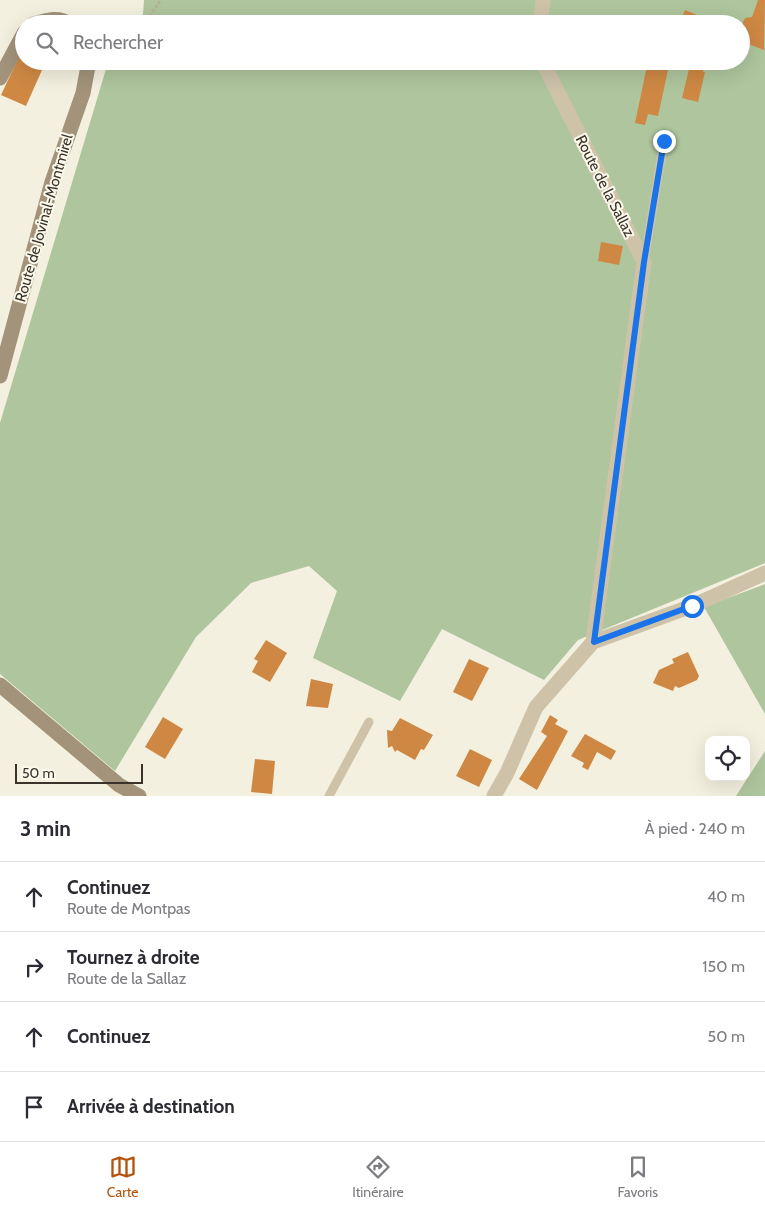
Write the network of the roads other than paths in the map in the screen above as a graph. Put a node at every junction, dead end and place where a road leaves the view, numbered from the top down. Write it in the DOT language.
graph roads {
  1 [pos="543,0"];
  2 [pos="541,15"];
  3 [pos="15,49"];
  4 [pos="87,70"];
  5 [pos="547,70"];
  6 [pos="0,78"];
  7 [pos="664,141"];
  8 [pos="644,262"];
  9 [pos="0,376"];
  10 [pos="765,573"];
  11 [pos="594,642"];
  12 [pos="0,685"];
  13 [pos="369,722"];
  14 [pos="139,796"];
  15 [pos="329,796"];
  16 [pos="494,796"];
  1 -- 2 [label="street"];
  3 -- 6 [label="street"];
  4 -- 9 [label="street, Route de Jovinal-Montmirel"];
  5 -- 8 [label="street, Route de la Sallaz"];
  7 -- 8 [label="lane"];
  8 -- 11 [label="street"];
  10 -- 11 [label="street"];
  11 -- 16 [label="street"];
  12 -- 14 [label="street"];
  13 -- 15 [label="lane"];
}
